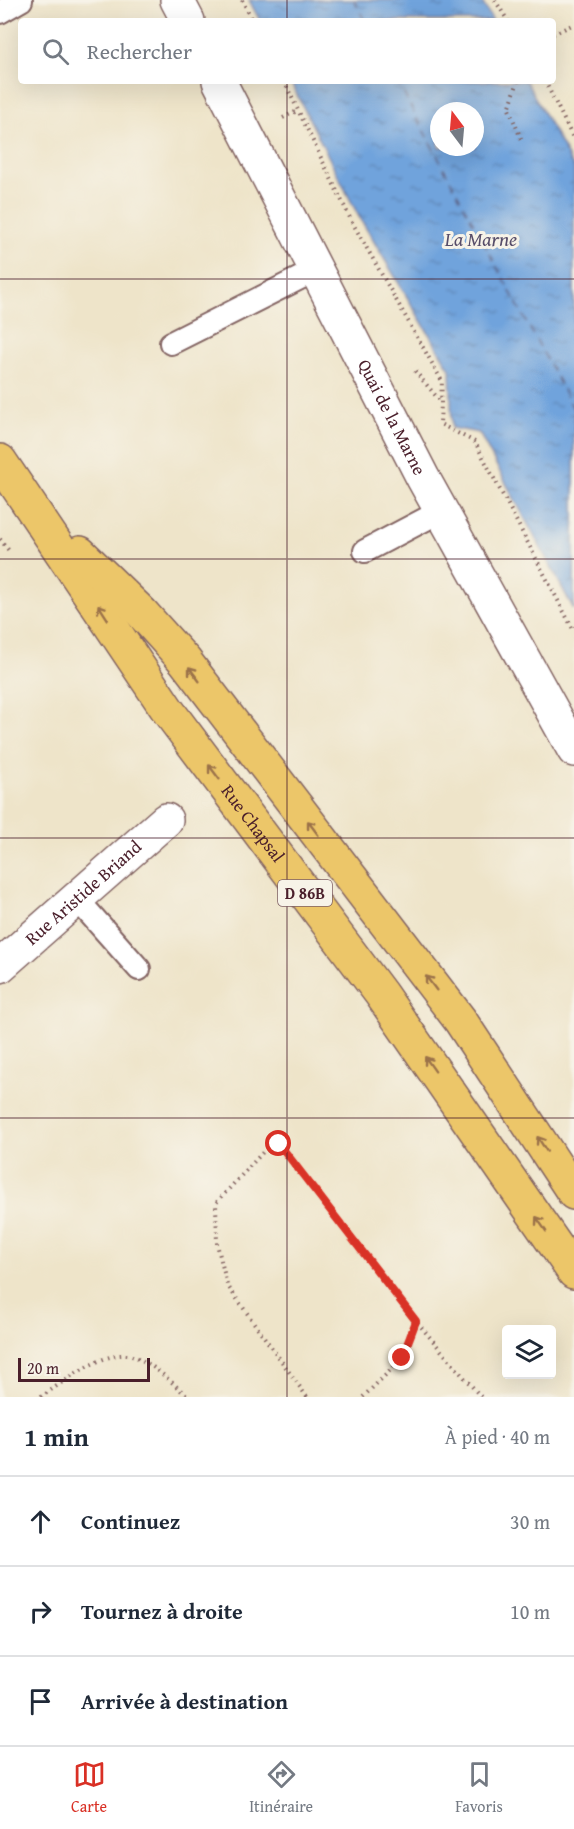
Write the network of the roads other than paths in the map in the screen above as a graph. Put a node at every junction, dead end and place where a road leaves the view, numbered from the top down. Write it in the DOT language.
graph roads {
  1 [pos="21,0"];
  2 [pos="177,0"];
  3 [pos="0,12"];
  4 [pos="186,18"];
  5 [pos="221,84"];
  6 [pos="316,270"];
  7 [pos="171,343"];
  8 [pos="2,468"];
  9 [pos="441,511"];
  10 [pos="37,512"];
  11 [pos="365,551"];
  12 [pos="574,750"];
  13 [pos="166,820"];
  14 [pos="76,898"];
  15 [pos="0,966"];
  16 [pos="139,969"];
  17 [pos="574,1192"];
  18 [pos="574,1272"];
  1 -- 3 [label="lane"];
  2 -- 4 [label="street"];
  5 -- 6 [label="street, Quai de la Marne"];
  6 -- 7 [label="lane"];
  6 -- 9 [label="street, Quai de la Marne"];
  8 -- 10 [label="main road, Rue Chapsal / D 86B"];
  9 -- 11 [label="lane"];
  9 -- 12 [label="street, Quai de la Marne"];
  17 -- 10 [label="main road, one-way"];
  18 -- 10 [label="main road, Rue Chapsal / D 86B, one-way"];
  13 -- 14 [label="street, Rue Aristide Briand"];
  14 -- 15 [label="street, Rue Aristide Briand"];
  14 -- 16 [label="lane"];
}
